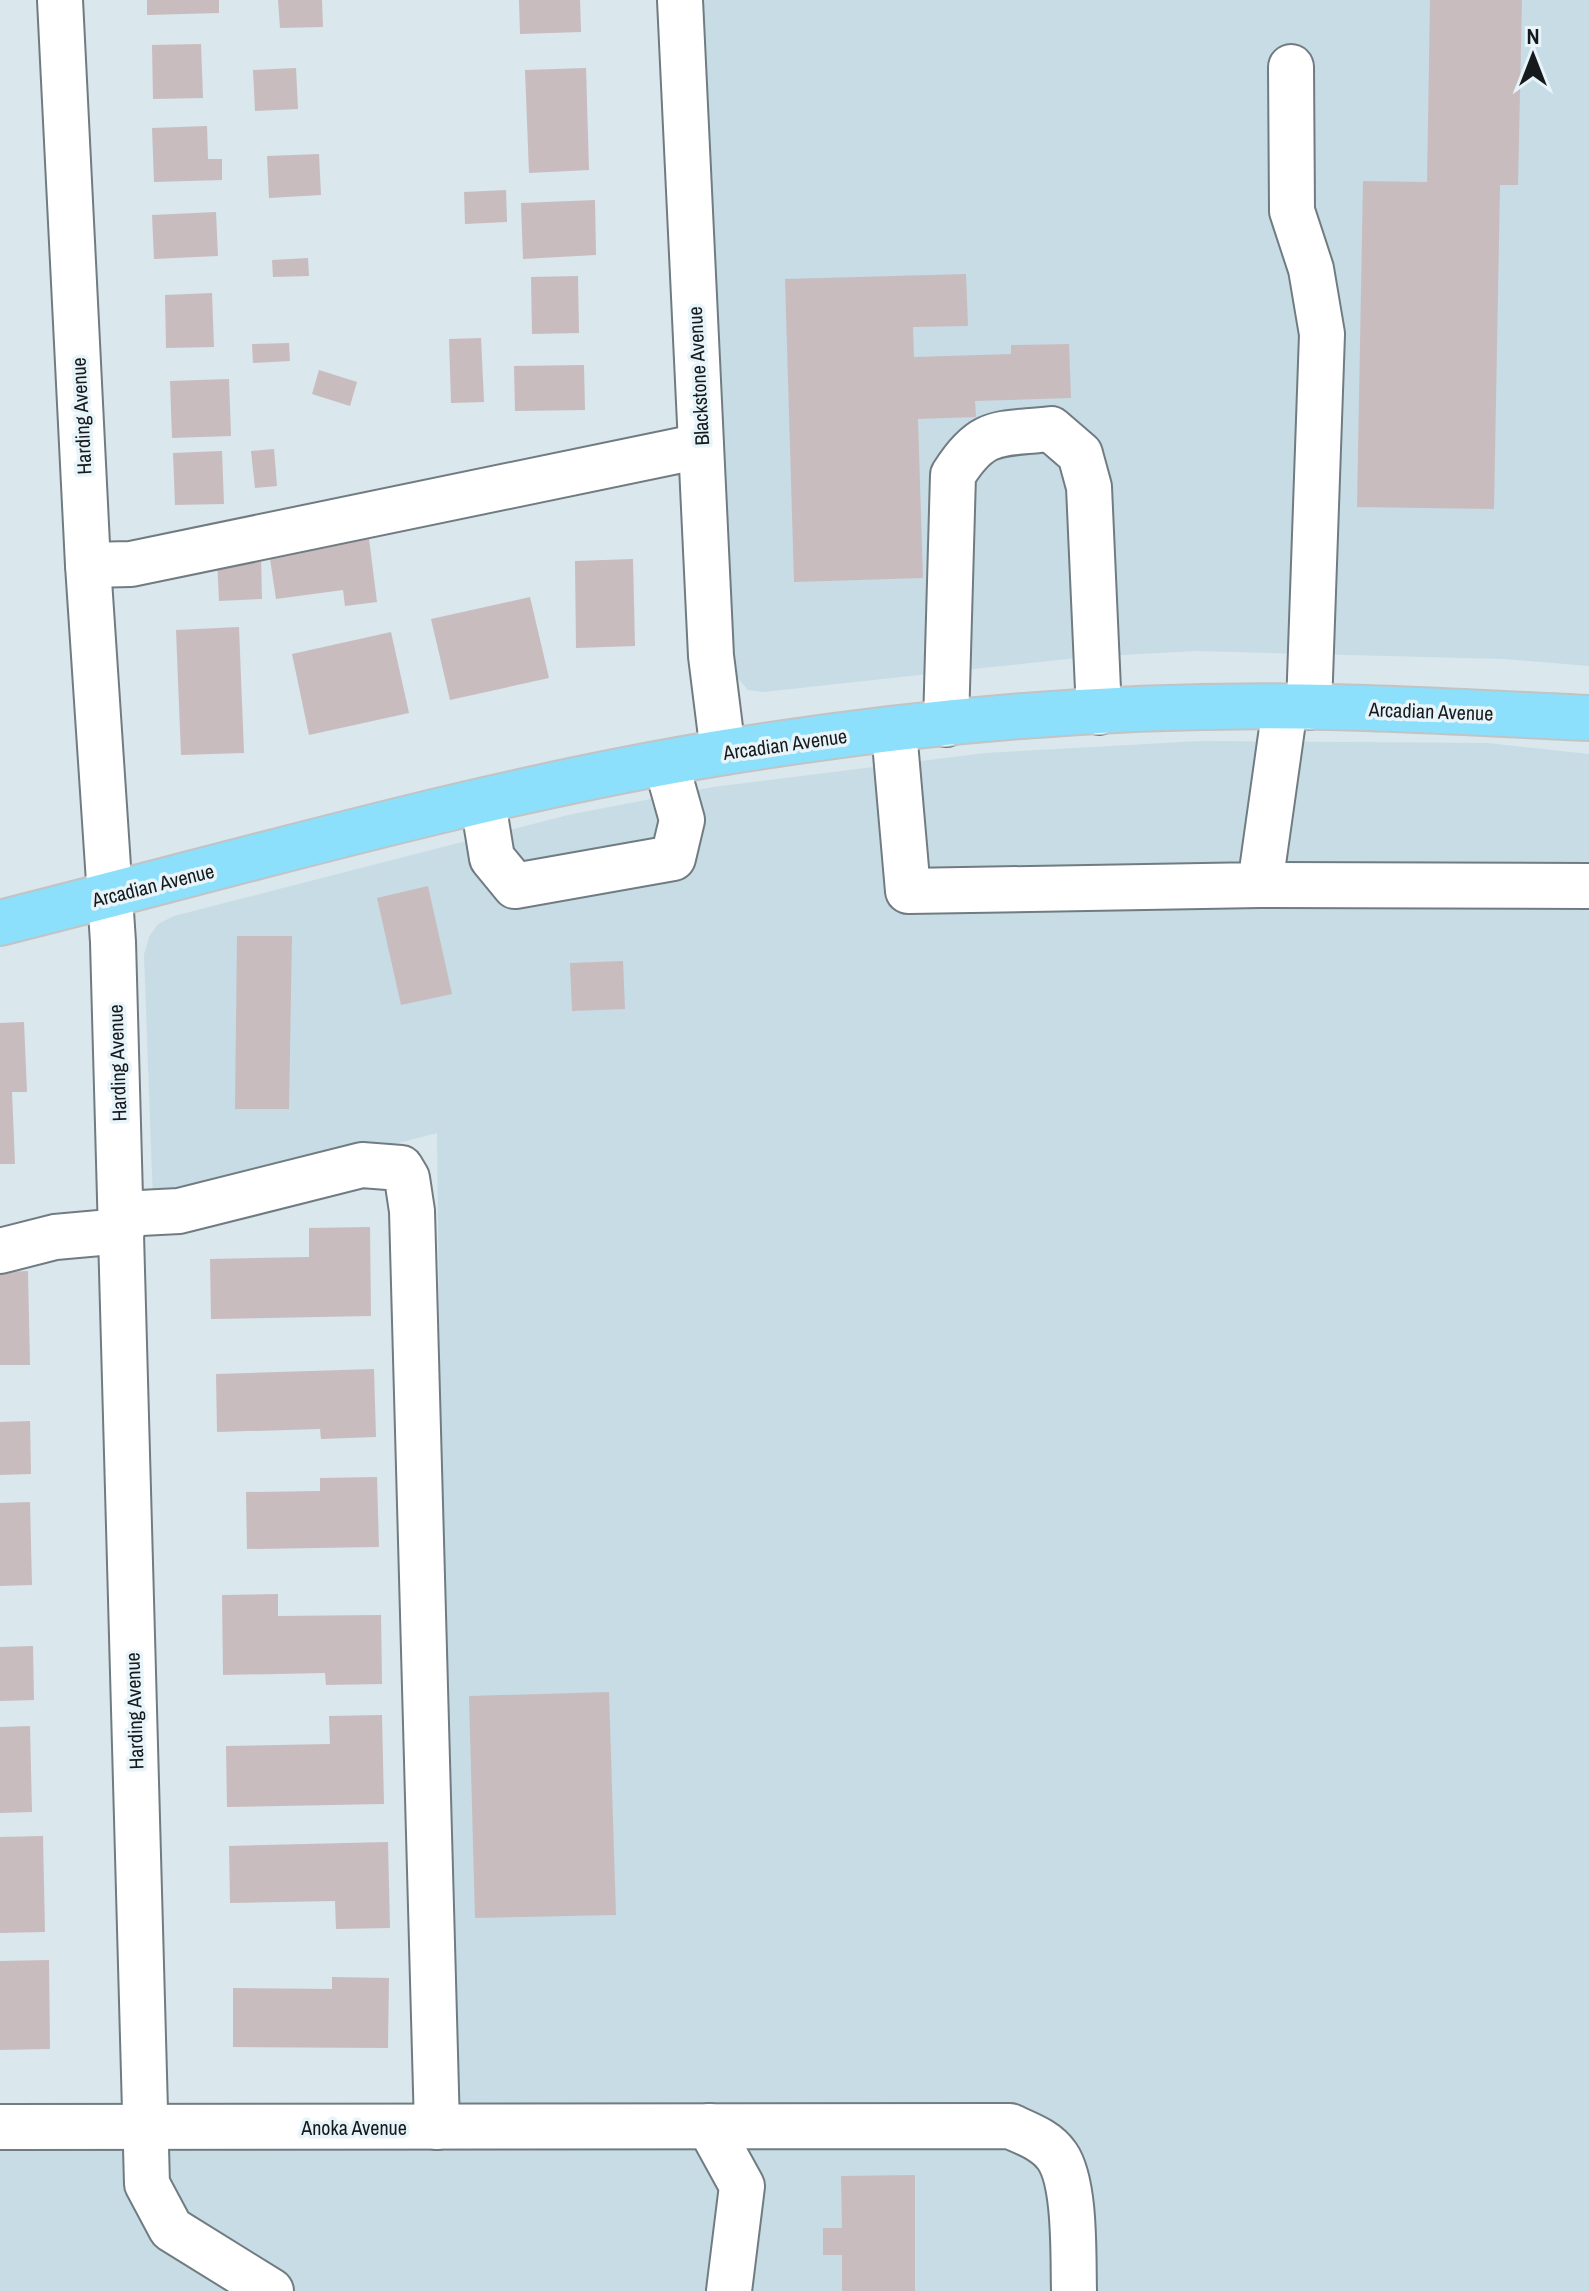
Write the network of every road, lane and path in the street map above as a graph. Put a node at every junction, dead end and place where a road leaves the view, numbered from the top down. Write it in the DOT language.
graph roads {
  1 [pos="60,0"];
  2 [pos="680,0"];
  3 [pos="1291,67"];
  4 [pos="701,446"];
  5 [pos="88,565"];
  6 [pos="1297,707"];
  7 [pos="1099,712"];
  8 [pos="1589,718"];
  9 [pos="946,724"];
  10 [pos="894,731"];
  11 [pos="723,752"];
  12 [pos="666,763"];
  13 [pos="483,803"];
  14 [pos="1260,885"];
  15 [pos="1589,886"];
  16 [pos="110,896"];
  17 [pos="0,923"];
  18 [pos="122,1222"];
  19 [pos="0,1251"];
  20 [pos="709,2126"];
  21 [pos="0,2127"];
  22 [pos="145,2127"];
  23 [pos="437,2127"];
  24 [pos="271,2291"];
  25 [pos="729,2291"];
  26 [pos="1074,2291"];
  1 -- 5 [label="street, Harding Avenue"];
  2 -- 4 [label="street, Blackstone Avenue"];
  3 -- 6 [label="street"];
  4 -- 5 [label="street"];
  4 -- 11 [label="street, Blackstone Avenue"];
  5 -- 16 [label="street, Harding Avenue"];
  6 -- 7 [label="main road, Arcadian Avenue"];
  6 -- 8 [label="main road, Arcadian Avenue"];
  6 -- 14 [label="street"];
  7 -- 9 [label="main road, Arcadian Avenue"];
  7 -- 9 [label="street"];
  9 -- 10 [label="main road, Arcadian Avenue"];
  10 -- 11 [label="main road, Arcadian Avenue"];
  10 -- 14 [label="street"];
  11 -- 12 [label="main road, Arcadian Avenue"];
  12 -- 13 [label="main road, Arcadian Avenue"];
  12 -- 13 [label="street"];
  13 -- 16 [label="main road, Arcadian Avenue"];
  14 -- 15 [label="street"];
  16 -- 17 [label="main road, Arcadian Avenue"];
  16 -- 18 [label="street, Harding Avenue"];
  18 -- 19 [label="street"];
  18 -- 22 [label="street, Harding Avenue"];
  18 -- 23 [label="street"];
  20 -- 23 [label="street, Anoka Avenue"];
  20 -- 25 [label="street"];
  20 -- 26 [label="street, Anoka Avenue"];
  21 -- 22 [label="street, Anoka Avenue"];
  22 -- 23 [label="street, Anoka Avenue"];
  22 -- 24 [label="street, Harding Avenue"];
}
